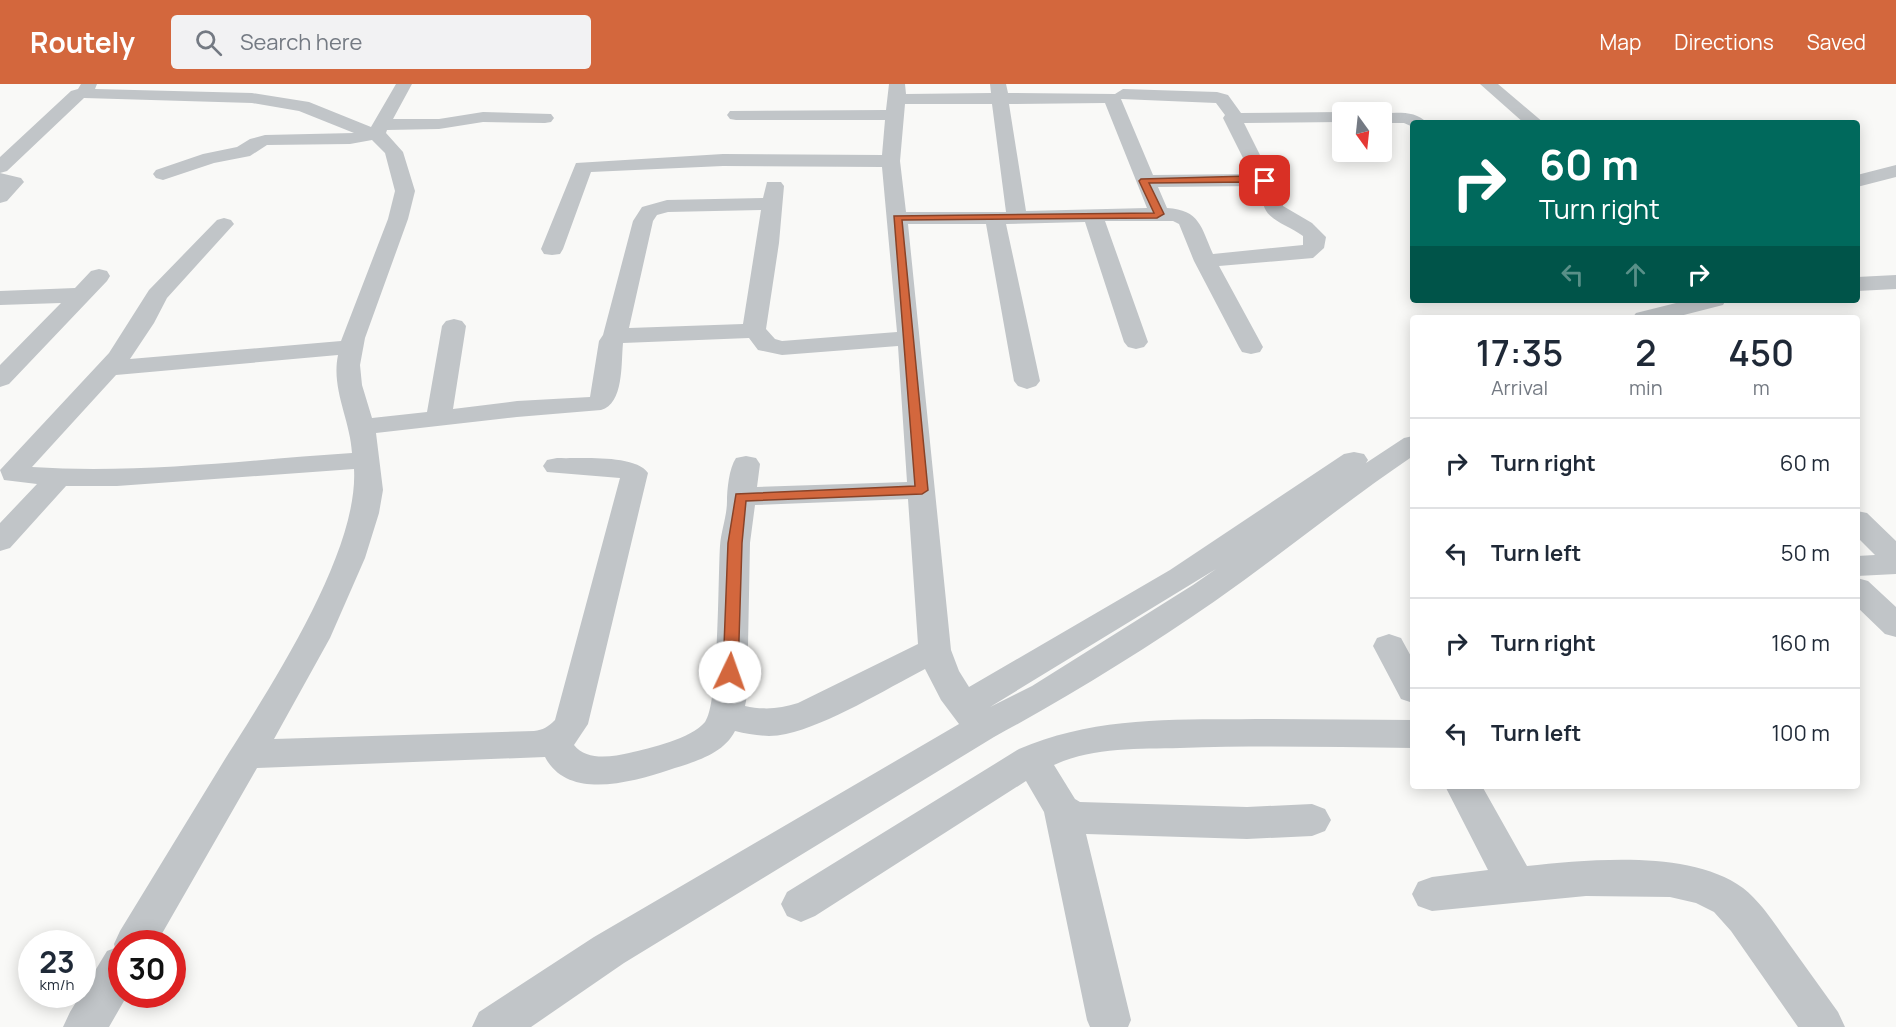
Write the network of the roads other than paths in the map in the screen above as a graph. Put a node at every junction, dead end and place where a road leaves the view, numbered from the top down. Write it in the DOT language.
graph roads {
  1 [pos="404,84"];
  2 [pos="1488,84"];
  3 [pos="87,88"];
  4 [pos="1000,92"];
  5 [pos="1120,92"];
  6 [pos="896,100"];
  7 [pos="1235,117"];
  8 [pos="1332,117"];
  9 [pos="545,118"];
  10 [pos="1392,118"];
  11 [pos="1413,120"];
  12 [pos="1531,120"];
  13 [pos="379,129"];
  14 [pos="728,160"];
  15 [pos="780,161"];
  16 [pos="891,161"];
  17 [pos="0,167"];
  18 [pos="1896,171"];
  19 [pos="164,174"];
  20 [pos="0,179"];
  21 [pos="1860,179"];
  22 [pos="1263,180"];
  23 [pos="1144,181"];
  24 [pos="0,197"];
  25 [pos="772,204"];
  26 [pos="1159,214"];
  27 [pos="1017,216"];
  28 [pos="1093,216"];
  29 [pos="897,218"];
  30 [pos="995,218"];
  31 [pos="224,224"];
  32 [pos="552,249"];
  33 [pos="1205,261"];
  34 [pos="1896,275"];
  35 [pos="99,276"];
  36 [pos="1860,282"];
  37 [pos="1896,282"];
  38 [pos="1860,283"];
  39 [pos="79,295"];
  40 [pos="0,297"];
  41 [pos="1703,303"];
  42 [pos="1656,315"];
  43 [pos="454,326"];
  44 [pos="754,331"];
  45 [pos="615,336"];
  46 [pos="909,338"];
  47 [pos="1136,342"];
  48 [pos="351,347"];
  49 [pos="1251,347"];
  50 [pos="109,368"];
  51 [pos="0,379"];
  52 [pos="1027,381"];
  53 [pos="439,417"];
  54 [pos="362,427"];
  55 [pos="1410,446"];
  56 [pos="366,460"];
  57 [pos="746,464"];
  58 [pos="557,466"];
  59 [pos="6,475"];
  60 [pos="59,477"];
  61 [pos="922,490"];
  62 [pos="740,497"];
  63 [pos="1860,523"];
  64 [pos="0,541"];
  65 [pos="1896,558"];
  66 [pos="1896,564"];
  67 [pos="1860,566"];
  68 [pos="1860,591"];
  69 [pos="1896,626"];
  70 [pos="1389,646"];
  71 [pos="935,650"];
  72 [pos="1410,684"];
  73 [pos="725,716"];
  74 [pos="973,716"];
  75 [pos="1410,734"];
  76 [pos="554,741"];
  77 [pos="248,754"];
  78 [pos="1032,759"];
  79 [pos="1465,789"];
  80 [pos="1062,810"];
  81 [pos="1311,820"];
  82 [pos="1517,886"];
  83 [pos="1432,894"];
  84 [pos="801,904"];
  85 [pos="142,930"];
  86 [pos="108,988"];
  87 [pos="1109,1020"];
  88 [pos="85,1027"];
  89 [pos="494,1027"];
  90 [pos="1823,1027"];
  1 -- 13 [label="street"];
  2 -- 12 [label="street"];
  3 -- 13 [label="street"];
  3 -- 17 [label="street"];
  4 -- 5 [label="street"];
  4 -- 6 [label="street"];
  4 -- 27 [label="street"];
  5 -- 7 [label="street"];
  5 -- 23 [label="street"];
  6 -- 14 [label="street"];
  6 -- 16 [label="street"];
  7 -- 8 [label="street"];
  7 -- 22 [label="street"];
  9 -- 13 [label="street"];
  10 -- 11 [label="street"];
  13 -- 19 [label="street"];
  13 -- 48 [label="street"];
  14 -- 15 [label="street"];
  14 -- 32 [label="street"];
  15 -- 16 [label="street"];
  15 -- 25 [label="street"];
  16 -- 29 [label="street"];
  18 -- 21 [label="street"];
  20 -- 24 [label="street"];
  22 -- 23 [label="street"];
  22 -- 33 [label="street"];
  23 -- 26 [label="street"];
  25 -- 44 [label="street"];
  25 -- 45 [label="street"];
  26 -- 28 [label="street"];
  26 -- 33 [label="street"];
  27 -- 28 [label="street"];
  27 -- 30 [label="street"];
  28 -- 47 [label="street"];
  29 -- 30 [label="street"];
  29 -- 46 [label="street"];
  30 -- 52 [label="street"];
  31 -- 50 [label="street"];
  33 -- 49 [label="street"];
  34 -- 36 [label="street"];
  35 -- 39 [label="street"];
  37 -- 38 [label="street"];
  39 -- 40 [label="street"];
  39 -- 51 [label="street"];
  41 -- 42 [label="street"];
  43 -- 53 [label="street"];
  44 -- 45 [label="street"];
  44 -- 46 [label="street"];
  45 -- 53 [label="street"];
  46 -- 61 [label="street"];
  48 -- 50 [label="street"];
  48 -- 54 [label="street"];
  50 -- 59 [label="street"];
  53 -- 54 [label="street"];
  54 -- 56 [label="street"];
  55 -- 74 [label="street"];
  56 -- 60 [label="street"];
  56 -- 77 [label="street"];
  57 -- 62 [label="street"];
  58 -- 76 [label="street"];
  59 -- 60 [label="street"];
  60 -- 64 [label="street"];
  61 -- 62 [label="street"];
  61 -- 71 [label="street"];
  62 -- 73 [label="street"];
  63 -- 65 [label="street"];
  66 -- 67 [label="street"];
  68 -- 69 [label="street"];
  70 -- 72 [label="street"];
  71 -- 73 [label="street"];
  71 -- 74 [label="street"];
  73 -- 76 [label="street"];
  74 -- 89 [label="street"];
  75 -- 78 [label="street"];
  76 -- 77 [label="street"];
  77 -- 85 [label="street"];
  78 -- 80 [label="street"];
  78 -- 84 [label="street"];
  79 -- 82 [label="street"];
  80 -- 81 [label="street"];
  80 -- 87 [label="street"];
  82 -- 83 [label="street"];
  82 -- 90 [label="street"];
  86 -- 88 [label="street"];
}
